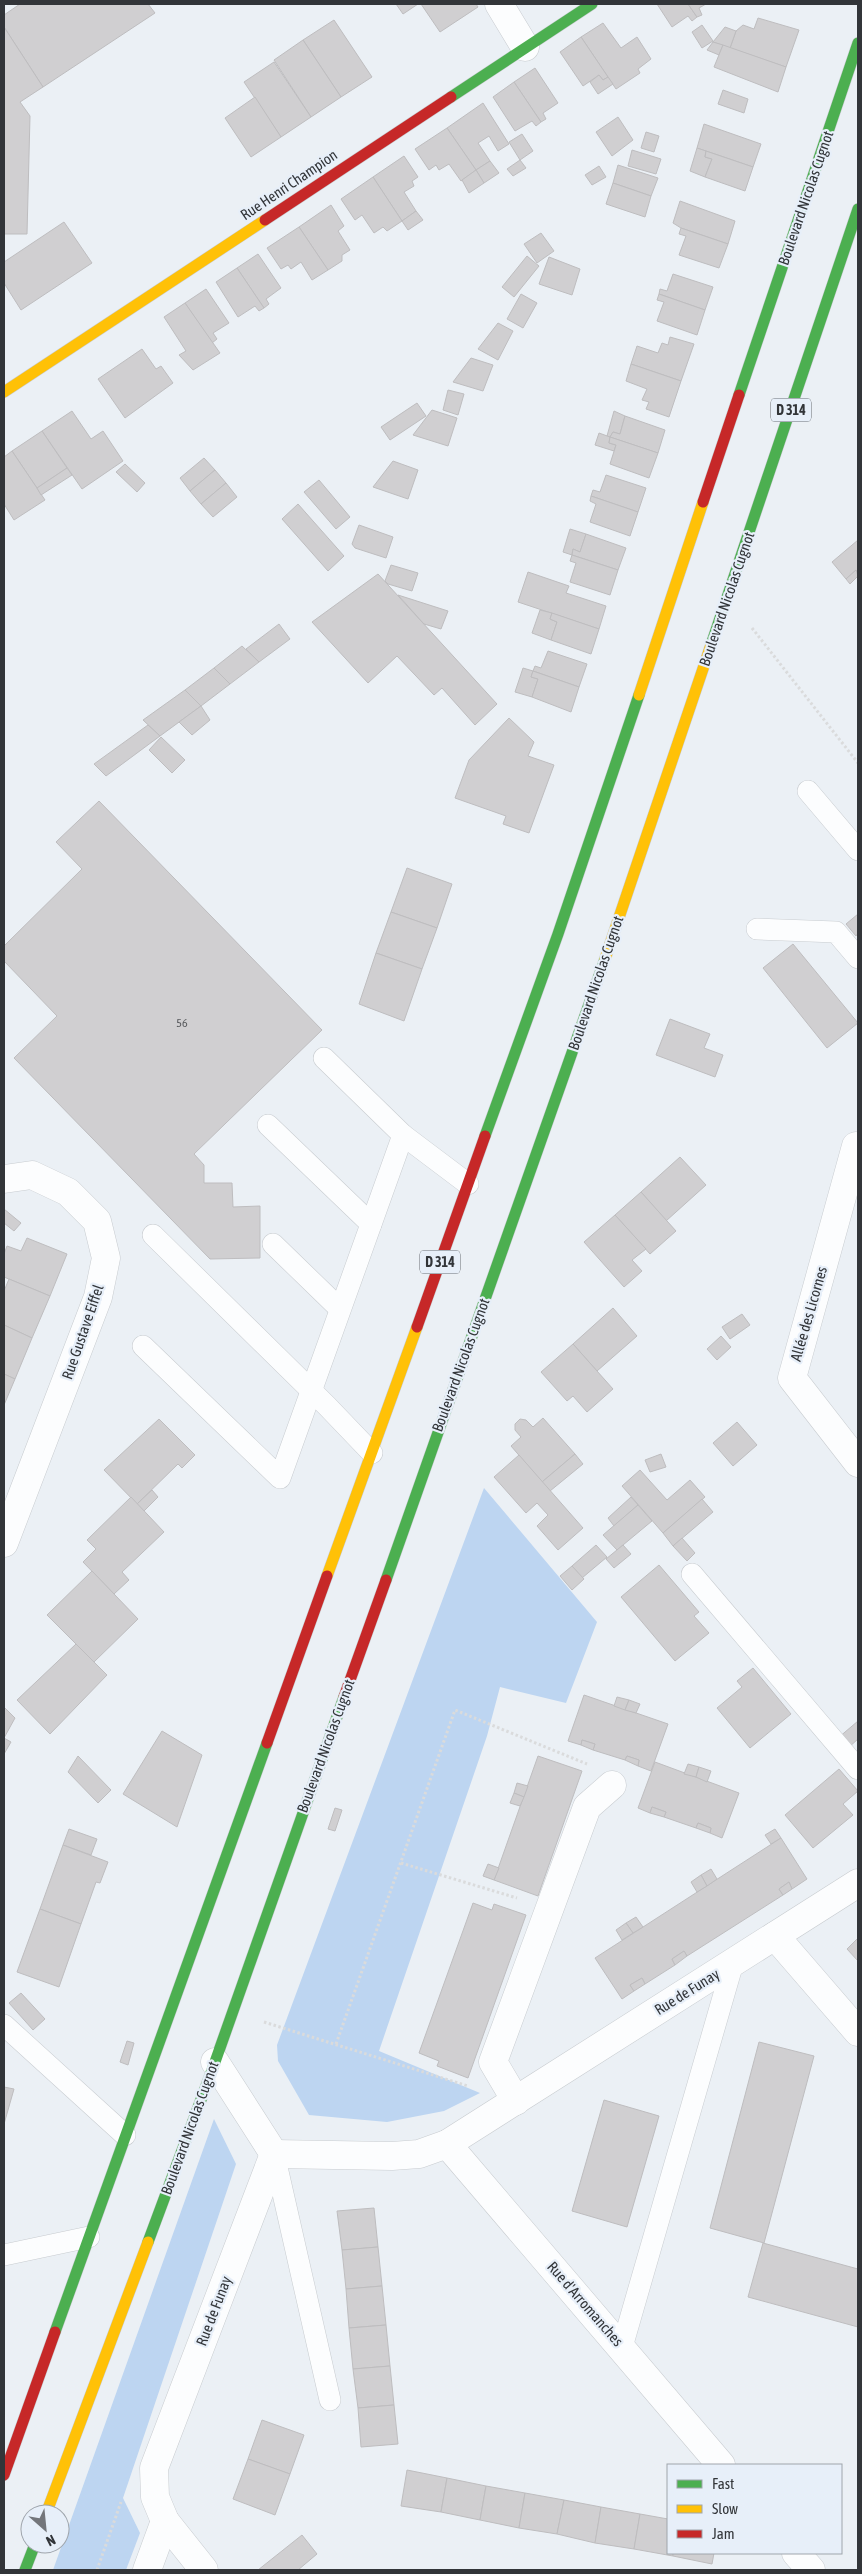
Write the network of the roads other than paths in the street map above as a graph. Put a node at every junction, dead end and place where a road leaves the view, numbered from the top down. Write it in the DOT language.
graph roads {
  1 [pos="499,4"];
  2 [pos="592,4"];
  3 [pos="858,44"];
  4 [pos="525,47"];
  5 [pos="858,209"];
  6 [pos="4,392"];
  7 [pos="808,791"];
  8 [pos="858,850"];
  9 [pos="758,929"];
  10 [pos="858,958"];
  11 [pos="324,1058"];
  12 [pos="268,1125"];
  13 [pos="402,1135"];
  14 [pos="856,1146"];
  15 [pos="4,1179"];
  16 [pos="468,1184"];
  17 [pos="371,1224"];
  18 [pos="153,1235"];
  19 [pos="273,1244"];
  20 [pos="340,1309"];
  21 [pos="143,1346"];
  22 [pos="311,1392"];
  23 [pos="372,1453"];
  24 [pos="858,1463"];
  25 [pos="4,1543"];
  26 [pos="692,1574"];
  27 [pos="858,1769"];
  28 [pos="612,1785"];
  29 [pos="858,1883"];
  30 [pos="776,1936"];
  31 [pos="733,1963"];
  32 [pos="4,2025"];
  33 [pos="858,2032"];
  34 [pos="215,2062"];
  35 [pos="516,2101"];
  36 [pos="126,2135"];
  37 [pos="447,2144"];
  38 [pos="274,2154"];
  39 [pos="89,2238"];
  40 [pos="4,2255"];
  41 [pos="622,2347"];
  42 [pos="330,2400"];
  43 [pos="721,2464"];
  44 [pos="5,2468"];
  45 [pos="50,2504"];
  46 [pos="165,2520"];
  47 [pos="31,2554"];
  48 [pos="797,2554"];
  49 [pos="25,2570"];
  50 [pos="147,2570"];
  51 [pos="204,2570"];
  52 [pos="811,2570"];
  1 -- 4 [label="street"];
  2 -- 4 [label="main road, Rue Henri Champion"];
  3 -- 16 [label="main road, Boulevard Nicolas Cugnot / D 314"];
  4 -- 6 [label="main road, Rue Henri Champion"];
  5 -- 34 [label="main road, Boulevard Nicolas Cugnot / D 314"];
  7 -- 8 [label="lane"];
  9 -- 10 [label="lane"];
  11 -- 13 [label="lane"];
  12 -- 17 [label="lane"];
  13 -- 16 [label="lane"];
  13 -- 17 [label="lane"];
  14 -- 24 [label="street, Allée des Licornes"];
  15 -- 25 [label="street, Rue Gustave Eiffel"];
  16 -- 23 [label="main road, Boulevard Nicolas Cugnot / D 314"];
  17 -- 20 [label="lane"];
  18 -- 22 [label="lane"];
  19 -- 20 [label="lane"];
  20 -- 22 [label="lane"];
  21 -- 22 [label="lane"];
  22 -- 23 [label="lane"];
  23 -- 36 [label="main road, Boulevard Nicolas Cugnot / D 314"];
  26 -- 27 [label="lane"];
  28 -- 35 [label="street"];
  29 -- 30 [label="street, Rue de Funay"];
  30 -- 31 [label="street, Rue de Funay"];
  30 -- 33 [label="street"];
  31 -- 35 [label="street, Rue de Funay"];
  31 -- 41 [label="lane"];
  32 -- 36 [label="lane"];
  34 -- 38 [label="street"];
  34 -- 45 [label="main road, Boulevard Nicolas Cugnot / D 314"];
  35 -- 37 [label="street, Rue de Funay"];
  36 -- 39 [label="main road, Boulevard Nicolas Cugnot / D 314"];
  37 -- 38 [label="street, Rue de Funay"];
  37 -- 41 [label="street, Rue d'Arromanches"];
  38 -- 42 [label="lane"];
  38 -- 46 [label="street, Rue de Funay"];
  39 -- 40 [label="lane"];
  39 -- 44 [label="main road, Boulevard Nicolas Cugnot / D 314"];
  41 -- 43 [label="street, Rue d'Arromanches"];
  46 -- 50 [label="street"];
  46 -- 51 [label="street"];
  47 -- 49 [label="main road"];
  48 -- 52 [label="street"];
}
